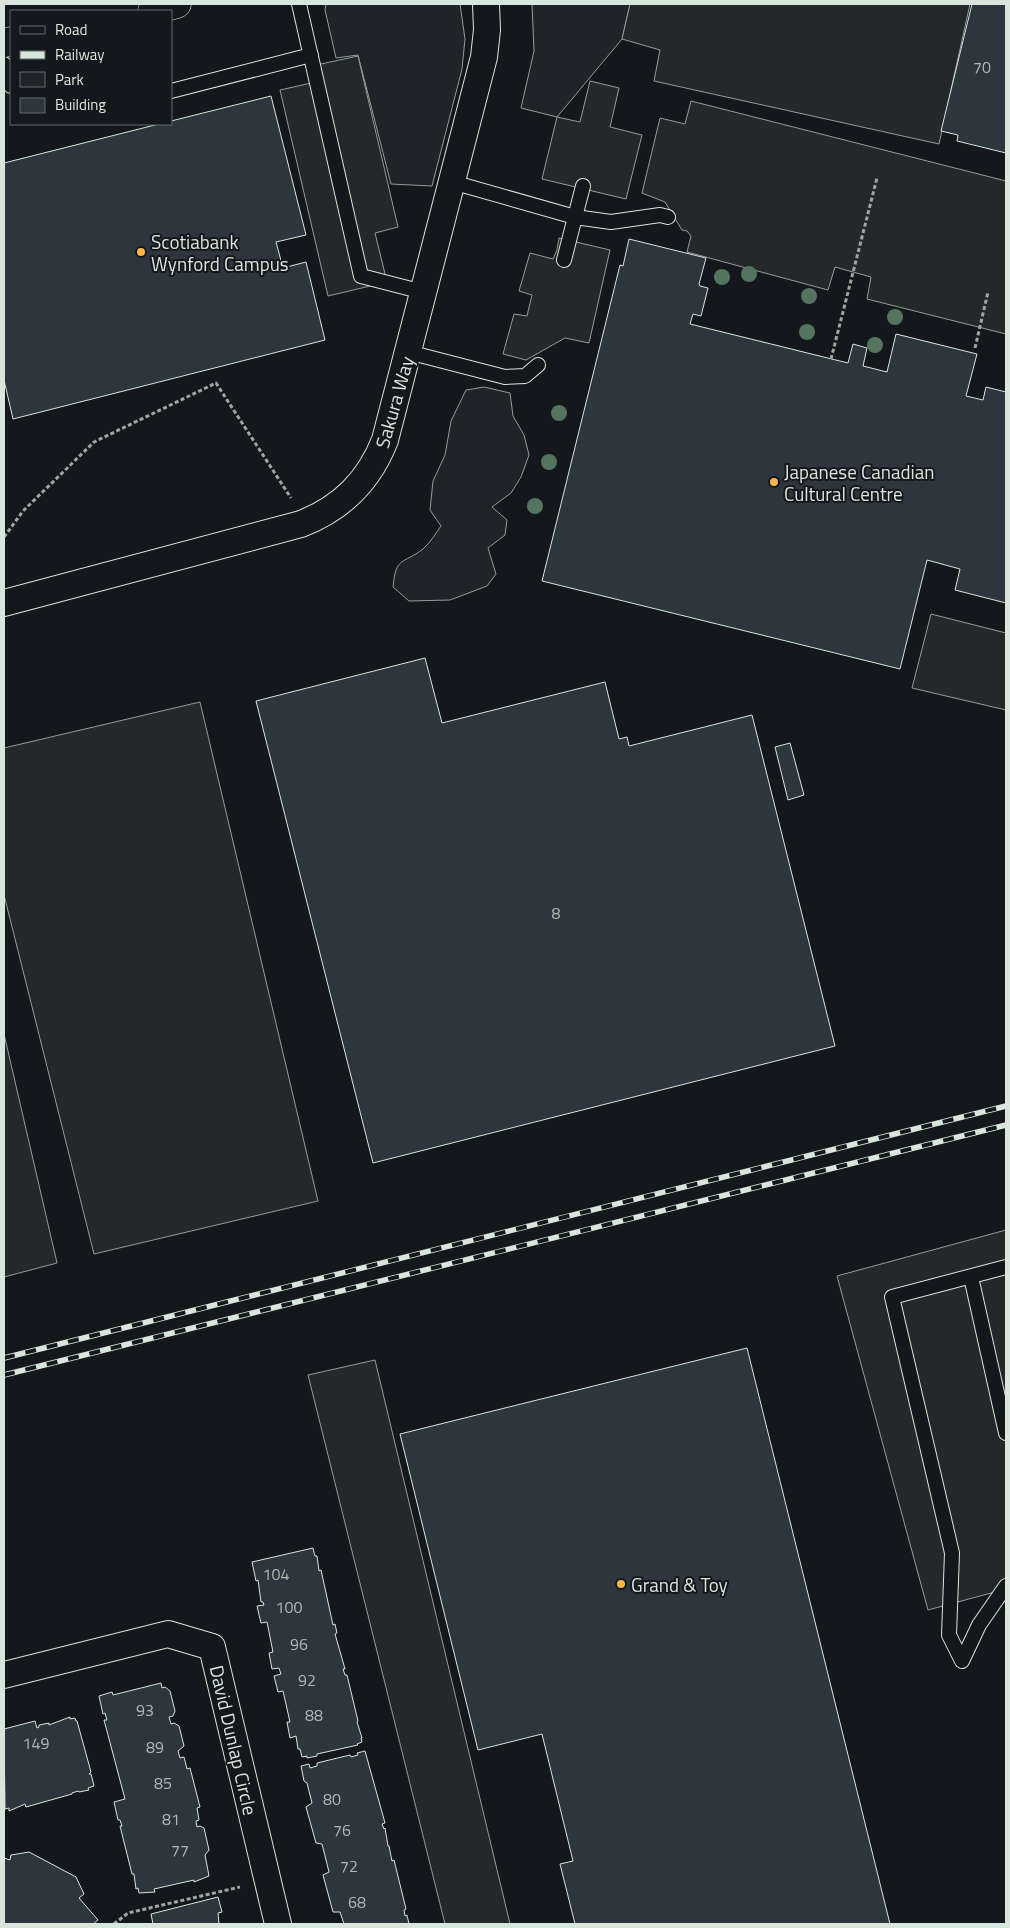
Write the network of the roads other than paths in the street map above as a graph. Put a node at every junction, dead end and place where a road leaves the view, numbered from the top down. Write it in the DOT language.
graph roads {
  1 [pos="177,4"];
  2 [pos="299,4"];
  3 [pos="486,4"];
  4 [pos="156,10"];
  5 [pos="311,55"];
  6 [pos="4,64"];
  7 [pos="10,84"];
  8 [pos="172,91"];
  9 [pos="452,182"];
  10 [pos="582,186"];
  11 [pos="575,217"];
  12 [pos="668,217"];
  13 [pos="564,260"];
  14 [pos="423,292"];
  15 [pos="408,352"];
  16 [pos="538,365"];
  17 [pos="4,603"];
  18 [pos="1006,1267"];
  19 [pos="971,1276"];
  20 [pos="1006,1433"];
  21 [pos="1006,1586"];
  22 [pos="4,1674"];
  23 [pos="278,1924"];
  1 -- 4 [label="street"];
  2 -- 5 [label="lane"];
  3 -- 9 [label="street, Sakura Way"];
  5 -- 8 [label="lane"];
  5 -- 14 [label="lane"];
  6 -- 7 [label="lane"];
  9 -- 11 [label="lane"];
  9 -- 14 [label="street, Sakura Way"];
  10 -- 11 [label="lane"];
  11 -- 12 [label="lane"];
  11 -- 13 [label="lane"];
  14 -- 15 [label="street, Sakura Way"];
  15 -- 16 [label="lane"];
  15 -- 17 [label="street, Sakura Way"];
  18 -- 19 [label="lane"];
  19 -- 20 [label="lane"];
  19 -- 21 [label="lane"];
  22 -- 23 [label="street, David Dunlap Circle"];
}
